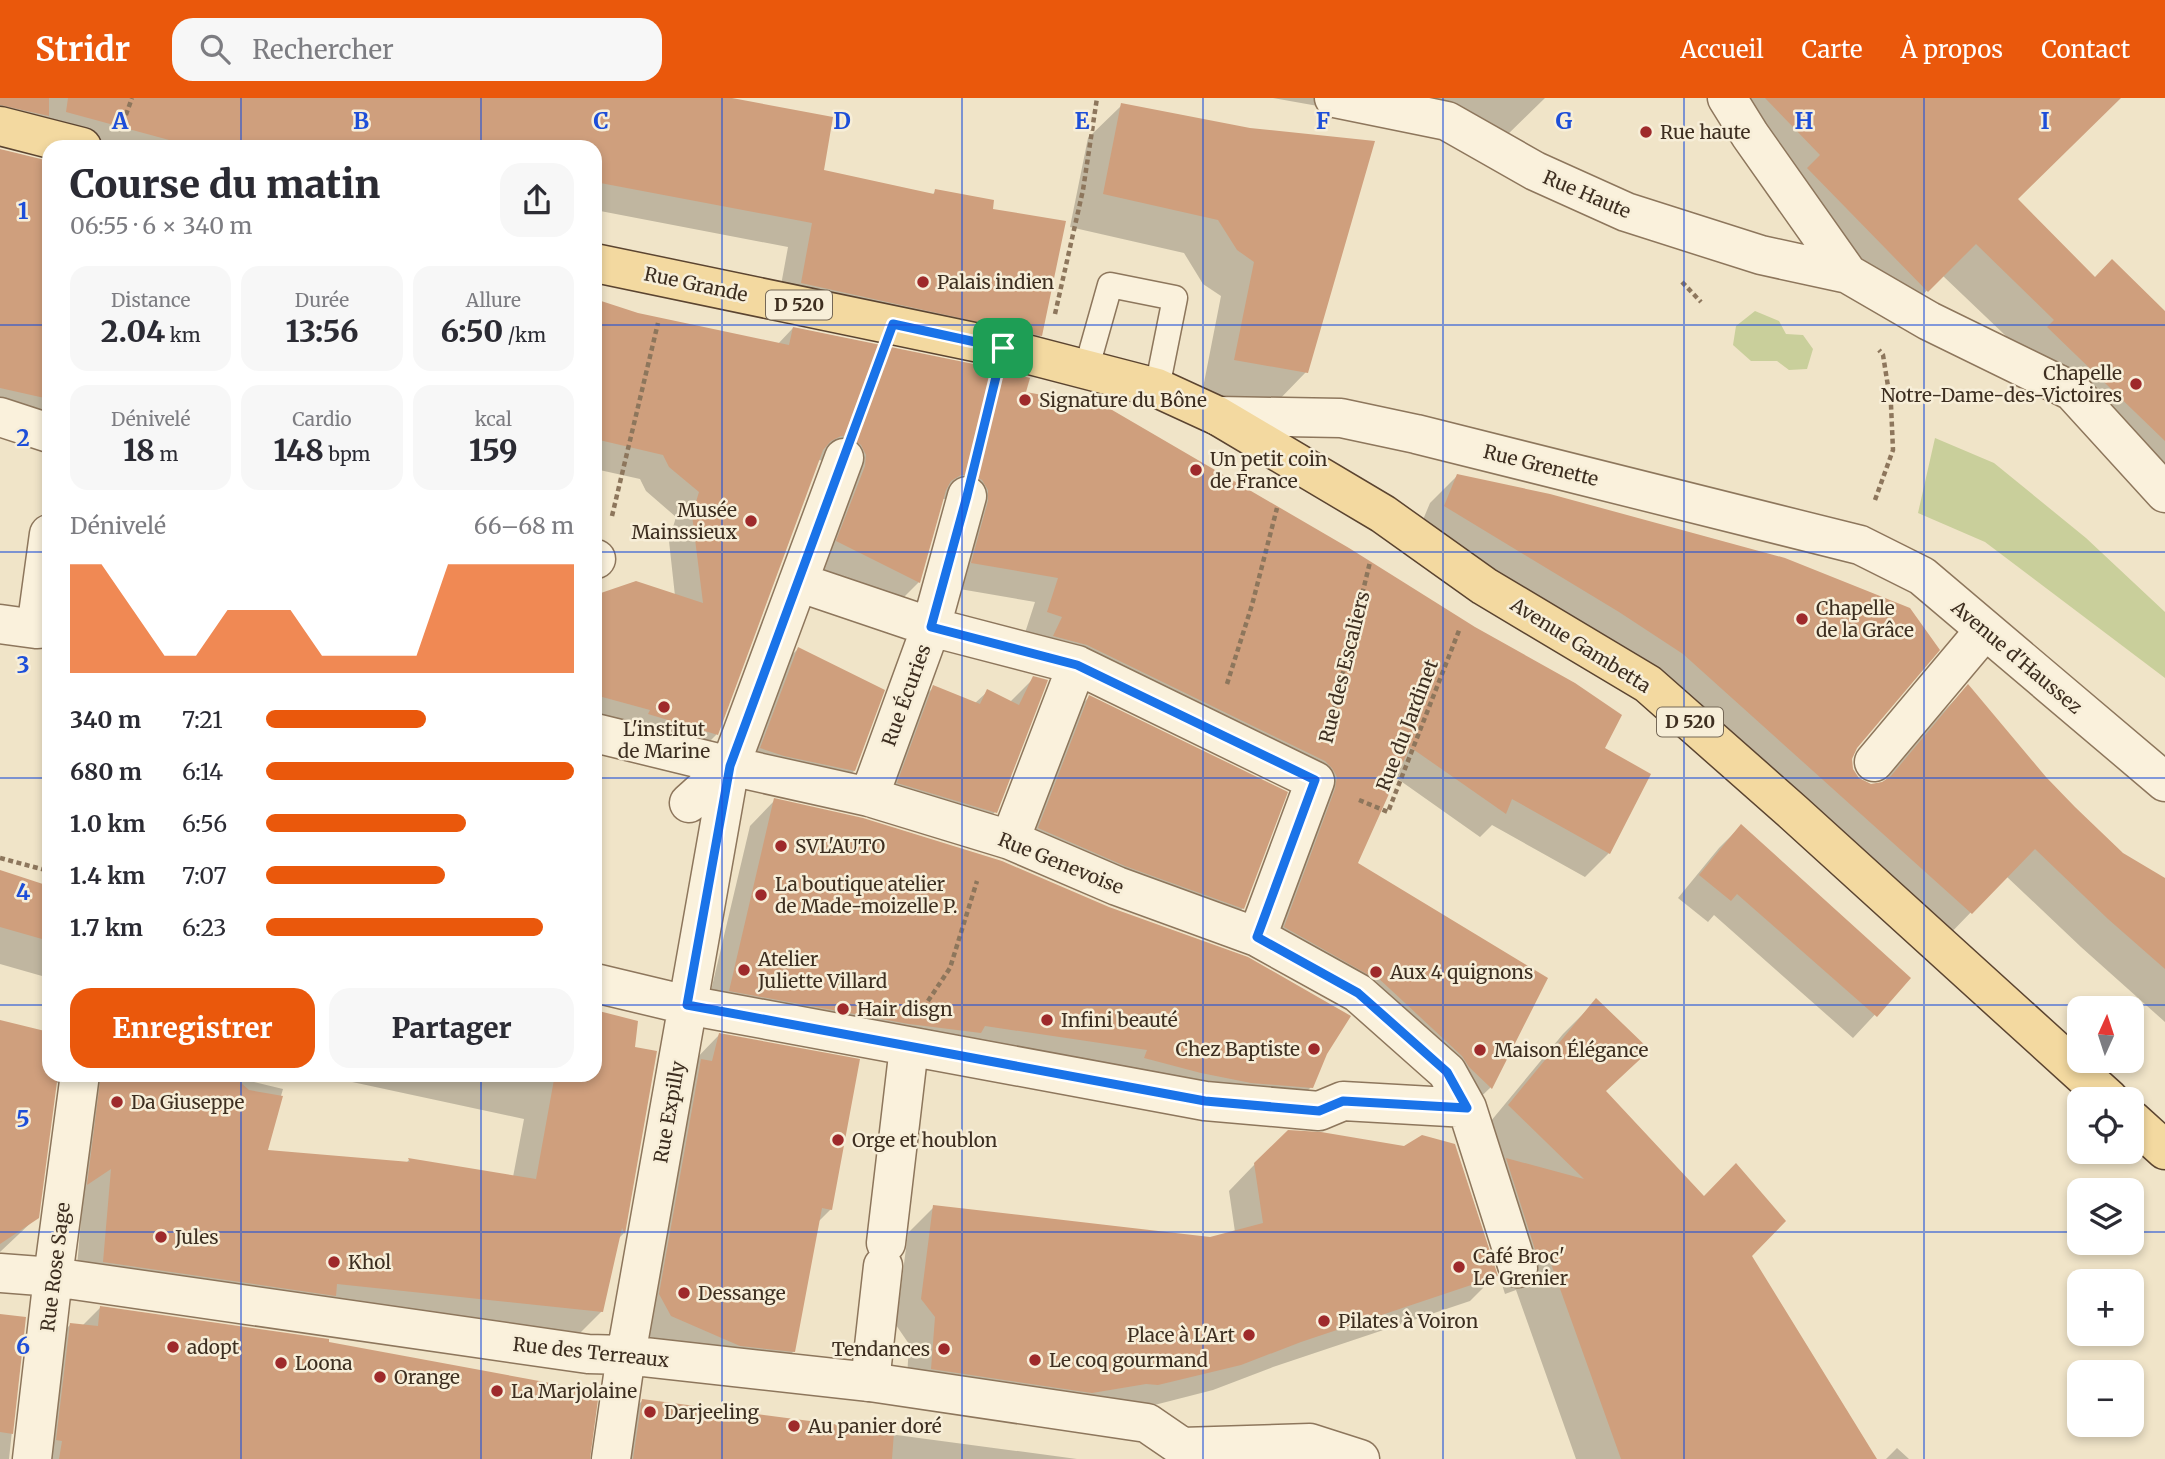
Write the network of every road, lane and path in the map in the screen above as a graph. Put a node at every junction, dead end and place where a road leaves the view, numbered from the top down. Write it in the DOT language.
graph roads {
  1 [pos="1097,98"];
  2 [pos="1334,98"];
  3 [pos="1727,98"];
  4 [pos="0,126"];
  5 [pos="55,140"];
  6 [pos="602,264"];
  7 [pos="1848,274"];
  8 [pos="668,278"];
  9 [pos="893,324"];
  10 [pos="1875,344"];
  11 [pos="1003,348"];
  12 [pos="1045,359"];
  13 [pos="1086,370"];
  14 [pos="1157,388"];
  15 [pos="0,416"];
  16 [pos="1218,416"];
  17 [pos="42,431"];
  18 [pos="844,458"];
  19 [pos="2165,493"];
  20 [pos="967,496"];
  21 [pos="1279,499"];
  22 [pos="1873,504"];
  23 [pos="602,541"];
  24 [pos="1860,545"];
  25 [pos="1372,555"];
  26 [pos="42,565"];
  27 [pos="799,582"];
  28 [pos="1464,621"];
  29 [pos="28,627"];
  30 [pos="931,627"];
  31 [pos="1985,630"];
  32 [pos="1077,665"];
  33 [pos="1212,732"];
  34 [pos="602,735"];
  35 [pos="1874,762"];
  36 [pos="730,766"];
  37 [pos="1315,780"];
  38 [pos="2165,782"];
  39 [pos="869,797"];
  40 [pos="689,803"];
  41 [pos="1000,837"];
  42 [pos="0,858"];
  43 [pos="42,869"];
  44 [pos="1257,937"];
  45 [pos="602,984"];
  46 [pos="677,994"];
  47 [pos="909,1047"];
  48 [pos="79,1082"];
  49 [pos="2096,1087"];
  50 [pos="1467,1108"];
  51 [pos="2144,1131"];
  52 [pos="2165,1150"];
  53 [pos="1518,1268"];
  54 [pos="0,1273"];
  55 [pos="53,1278"];
  56 [pos="626,1355"];
  57 [pos="870,1382"];
  58 [pos="1180,1449"];
  59 [pos="32,1459"];
  60 [pos="611,1459"];
  61 [pos="1360,1459"];
  1 -- 12 [label="path"];
  2 -- 7 [label="street, Rue Haute"];
  3 -- 7 [label="street"];
  4 -- 5 [label="main road"];
  6 -- 8 [label="main road, Rue Grande / D 520"];
  7 -- 19 [label="street"];
  8 -- 9 [label="main road, Rue Grande / D 520"];
  8 -- 23 [label="path"];
  9 -- 11 [label="main road, Rue Grande / D 520"];
  9 -- 18 [label="path"];
  10 -- 22 [label="path"];
  11 -- 12 [label="main road, Avenue Gambetta / D 520"];
  11 -- 20 [label="path"];
  12 -- 13 [label="main road, Avenue Gambetta / D 520"];
  13 -- 14 [label="main road, Avenue Gambetta / D 520"];
  13 -- 14 [label="lane"];
  14 -- 16 [label="main road, Avenue Gambetta / D 520"];
  15 -- 17 [label="street"];
  16 -- 24 [label="street, Rue Grenette"];
  16 -- 49 [label="main road, Avenue Gambetta / D 520"];
  18 -- 27 [label="street, Rue Expilly"];
  20 -- 30 [label="street, Rue Écuries"];
  21 -- 33 [label="path"];
  24 -- 31 [label="street, Avenue d'Haussez"];
  25 -- 37 [label="path, Rue des Escaliers"];
  26 -- 29 [label="street"];
  27 -- 30 [label="street"];
  27 -- 36 [label="street, Rue Expilly"];
  28 -- 37 [label="path, Rue du Jardinet"];
  30 -- 32 [label="street"];
  30 -- 39 [label="street, Rue Écuries"];
  31 -- 35 [label="street"];
  31 -- 38 [label="street, Avenue d'Haussez"];
  32 -- 33 [label="street"];
  32 -- 41 [label="street"];
  33 -- 37 [label="street"];
  34 -- 36 [label="street, Rue Genevoise"];
  36 -- 39 [label="street, Rue Genevoise"];
  36 -- 40 [label="street"];
  36 -- 46 [label="street, Rue Expilly"];
  37 -- 44 [label="street"];
  39 -- 41 [label="street, Rue Genevoise"];
  41 -- 44 [label="street, Rue Genevoise"];
  41 -- 47 [label="path"];
  42 -- 43 [label="path"];
  44 -- 50 [label="street, Rue Genevoise"];
  45 -- 46 [label="street"];
  46 -- 47 [label="street"];
  46 -- 56 [label="street, Rue Expilly"];
  47 -- 50 [label="street"];
  47 -- 57 [label="street"];
  48 -- 55 [label="street, Rue Rose Sage"];
  50 -- 53 [label="street, Rue Genevoise"];
  51 -- 52 [label="main road"];
  54 -- 55 [label="street, Rue des Terreaux"];
  55 -- 56 [label="street, Rue des Terreaux"];
  55 -- 59 [label="street, Rue Rose Sage"];
  56 -- 57 [label="street, Rue des Terreaux"];
  56 -- 60 [label="street, Rue Expilly"];
  57 -- 58 [label="street, Rue des Terreaux"];
  58 -- 61 [label="street"];
}
